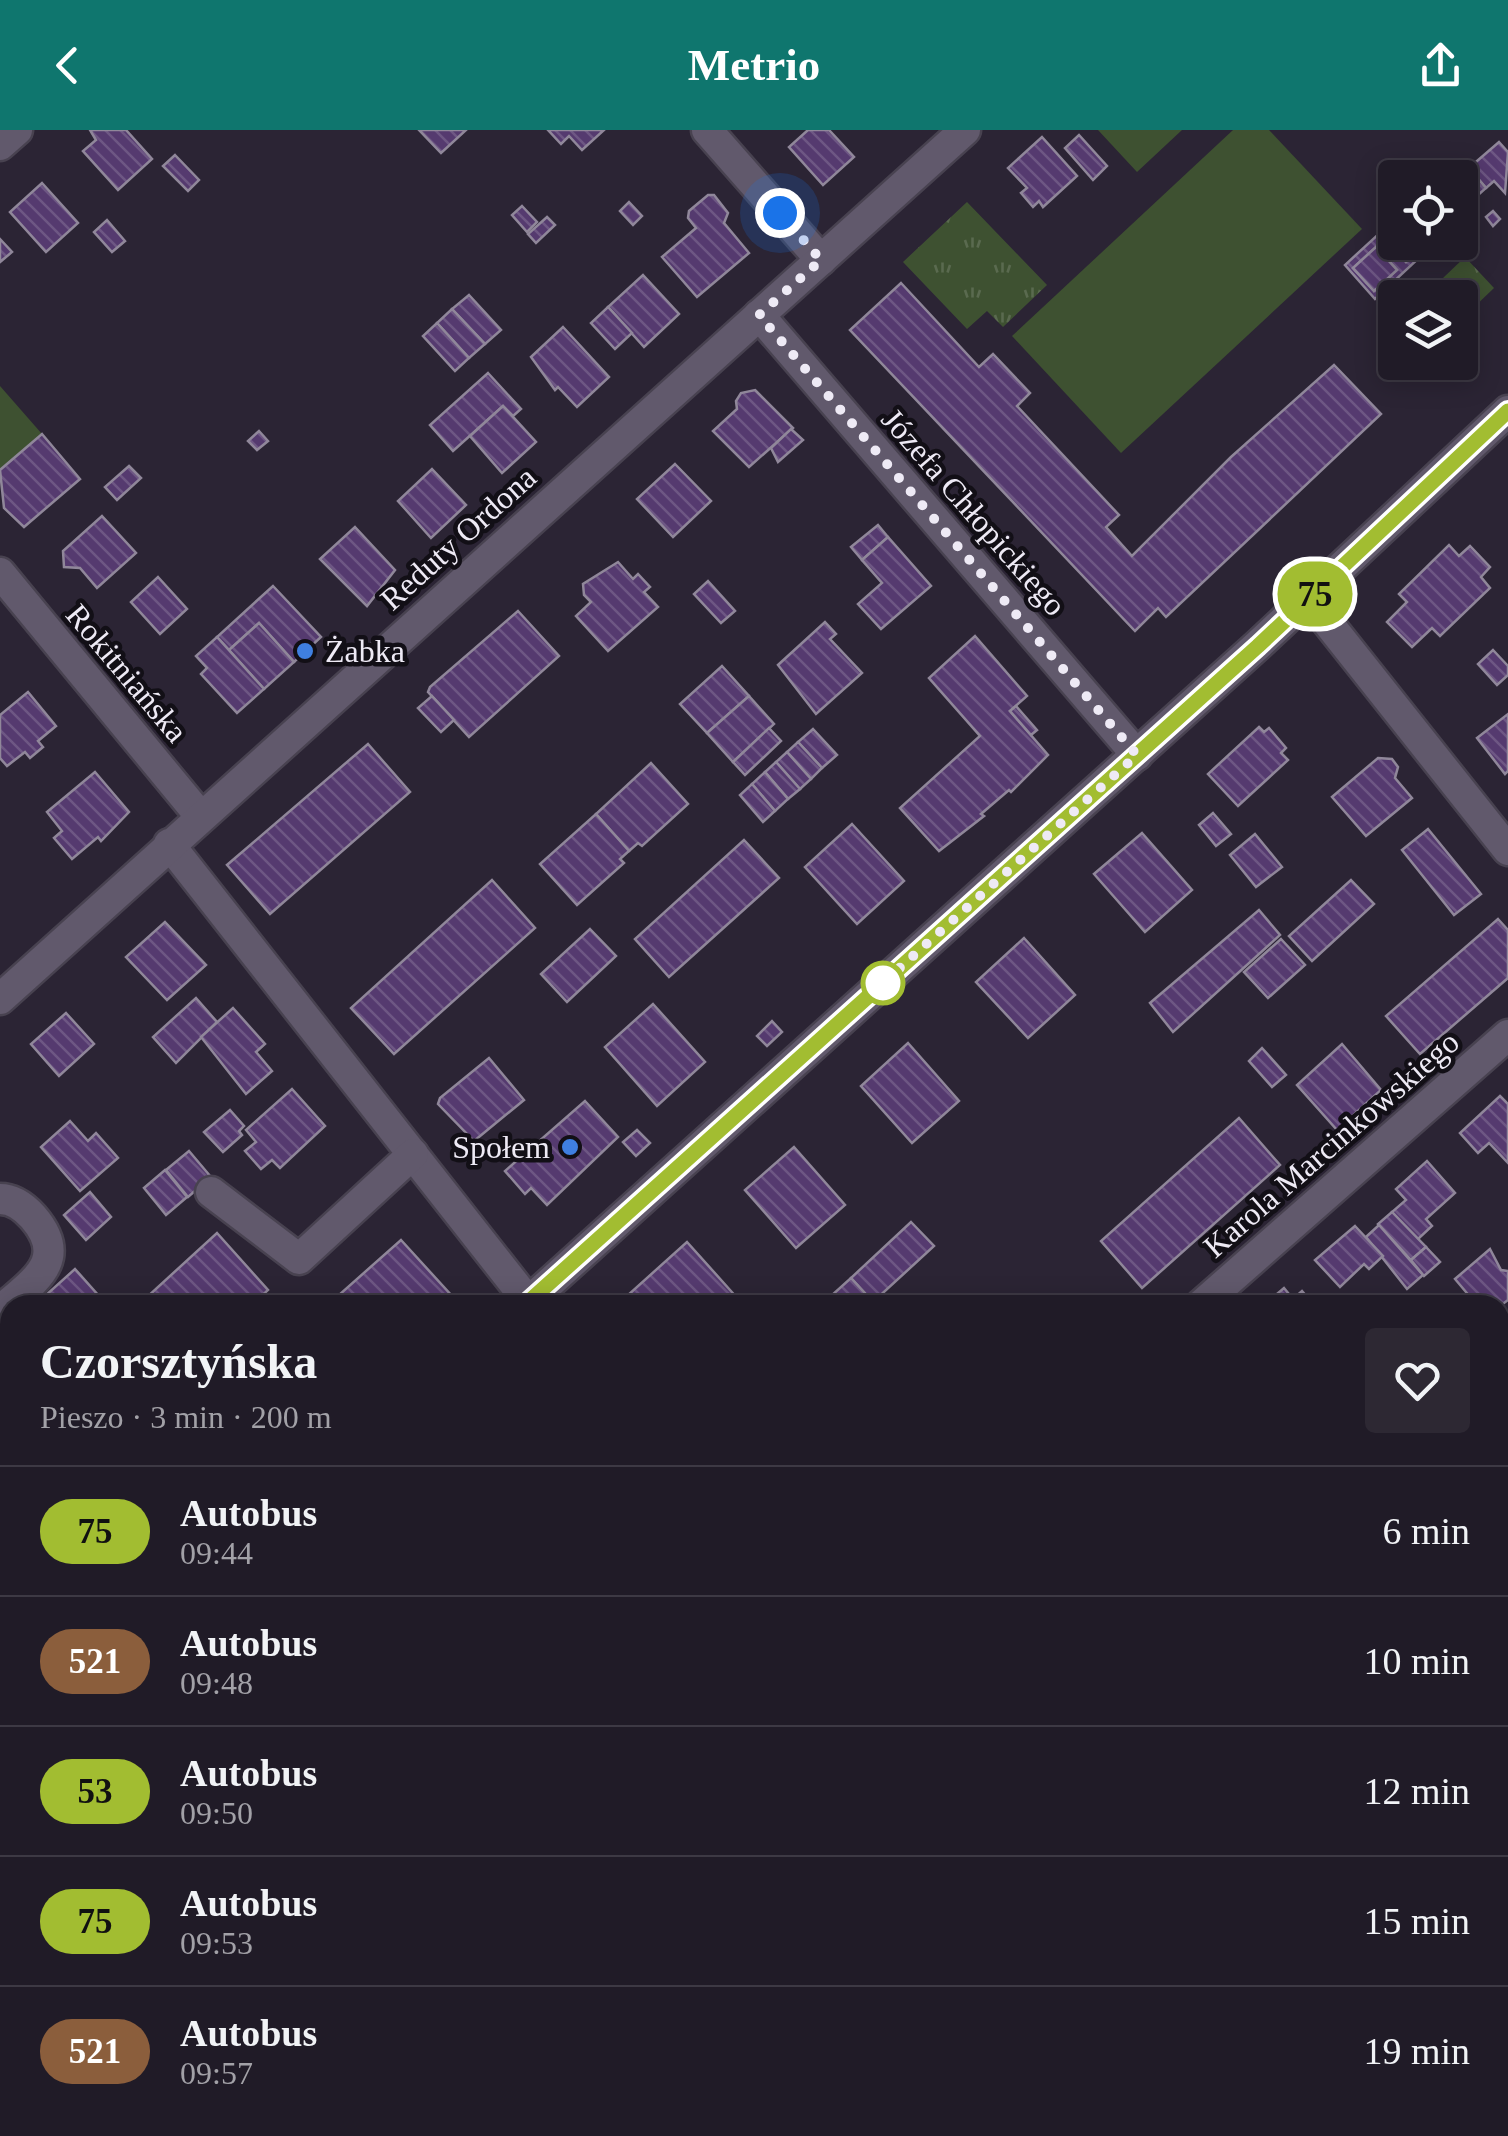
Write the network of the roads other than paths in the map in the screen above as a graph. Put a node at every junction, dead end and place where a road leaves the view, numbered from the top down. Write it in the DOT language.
graph roads {
  1 [pos="17,130"];
  2 [pos="707,130"];
  3 [pos="965,130"];
  4 [pos="0,146"];
  5 [pos="821,260"];
  6 [pos="759,315"];
  7 [pos="1508,411"];
  8 [pos="0,573"];
  9 [pos="1309,599"];
  10 [pos="1137,755"];
  11 [pos="201,817"];
  12 [pos="169,844"];
  13 [pos="1508,850"];
  14 [pos="0,999"];
  15 [pos="1508,1034"];
  16 [pos="413,1154"];
  17 [pos="211,1192"];
  18 [pos="0,1199"];
  19 [pos="18,1295"];
  20 [pos="521,1295"];
  21 [pos="538,1295"];
  22 [pos="1211,1295"];
  1 -- 4 [label="street"];
  2 -- 5 [label="street"];
  3 -- 5 [label="street, Reduty Ordona"];
  5 -- 6 [label="street, Reduty Ordona"];
  6 -- 10 [label="street, Józefa Chłopickiego"];
  6 -- 11 [label="street, Reduty Ordona"];
  7 -- 9 [label="street"];
  8 -- 11 [label="street, Rokitniańska"];
  9 -- 10 [label="street"];
  9 -- 13 [label="street"];
  10 -- 21 [label="street"];
  11 -- 12 [label="street, Reduty Ordona"];
  12 -- 14 [label="street, Reduty Ordona"];
  12 -- 16 [label="street"];
  15 -- 22 [label="street, Karola Marcinkowskiego"];
  16 -- 17 [label="street"];
  16 -- 20 [label="street"];
  18 -- 19 [label="street"];
}
